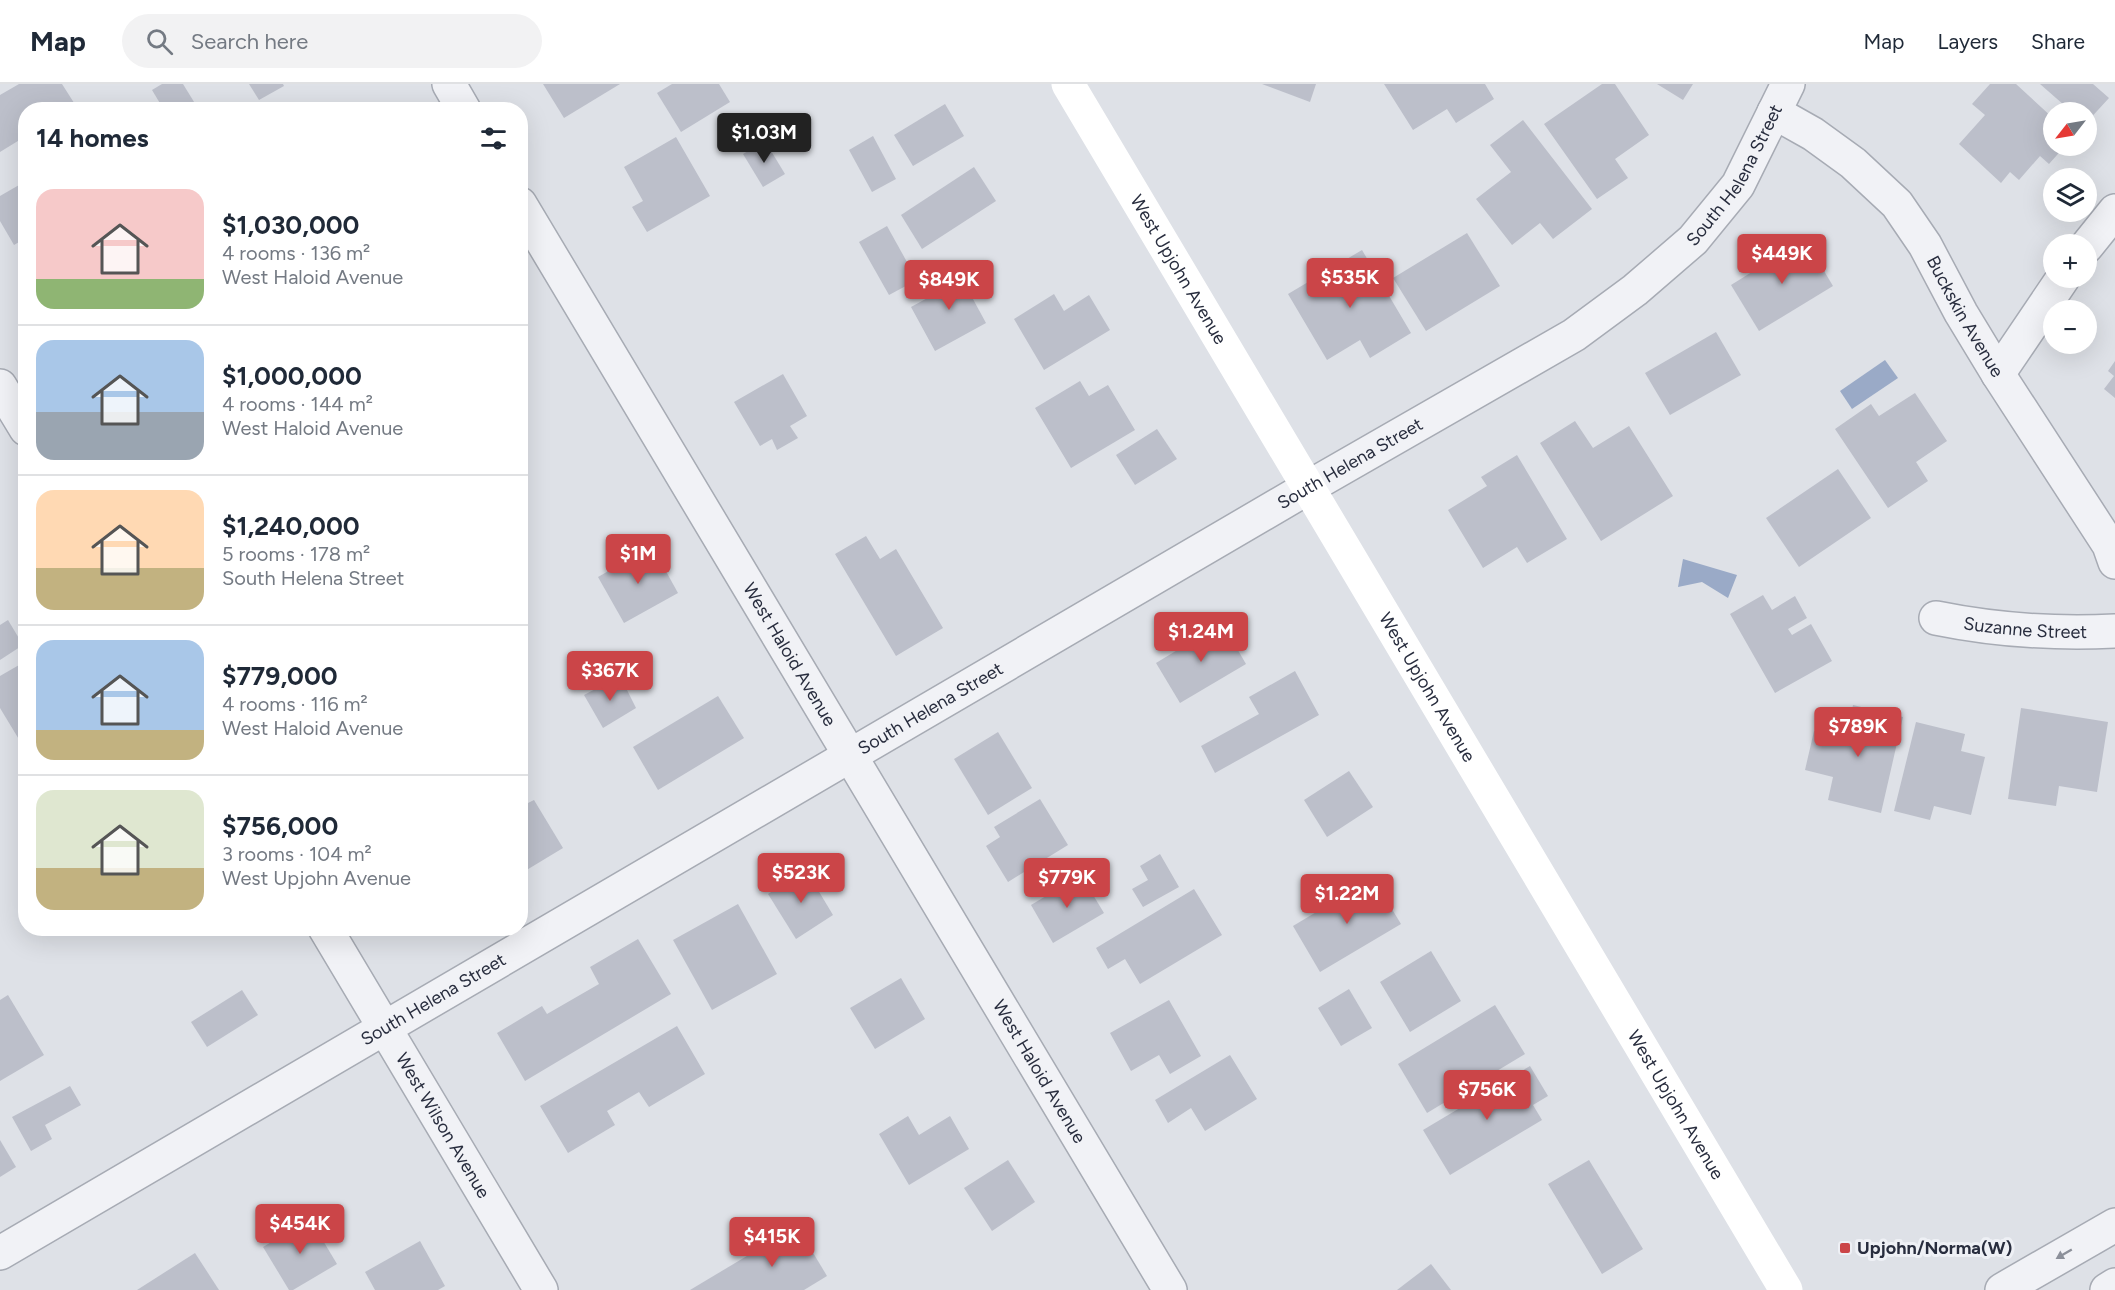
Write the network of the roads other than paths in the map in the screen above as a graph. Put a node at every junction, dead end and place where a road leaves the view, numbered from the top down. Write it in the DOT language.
graph roads {
  1 [pos="449,84"];
  2 [pos="1068,84"];
  3 [pos="1781,98"];
  4 [pos="459,102"];
  5 [pos="2115,211"];
  6 [pos="528,217"];
  7 [pos="2096,234"];
  8 [pos="2056,288"];
  9 [pos="1998,374"];
  10 [pos="0,386"];
  11 [pos="18,416"];
  12 [pos="1309,487"];
  13 [pos="2115,562"];
  14 [pos="1936,618"];
  15 [pos="2115,631"];
  16 [pos="851,756"];
  17 [pos="330,936"];
  18 [pos="384,1028"];
  19 [pos="2115,1225"];
  20 [pos="0,1253"];
  21 [pos="2115,1285"];
  22 [pos="542,1290"];
  23 [pos="1170,1290"];
  24 [pos="1786,1290"];
  25 [pos="2002,1290"];
  26 [pos="2107,1290"];
  1 -- 4 [label="street"];
  2 -- 12 [label="main road, West Upjohn Avenue"];
  3 -- 9 [label="street, Buckskin Avenue"];
  3 -- 12 [label="street, South Helena Street"];
  5 -- 7 [label="street"];
  6 -- 16 [label="street, West Haloid Avenue"];
  8 -- 9 [label="street"];
  9 -- 13 [label="street, Buckskin Avenue"];
  10 -- 11 [label="street"];
  12 -- 16 [label="street, South Helena Street"];
  12 -- 24 [label="main road, West Upjohn Avenue"];
  14 -- 15 [label="street, Suzanne Street"];
  16 -- 18 [label="street, South Helena Street"];
  16 -- 23 [label="street, West Haloid Avenue"];
  17 -- 18 [label="street, West Wilson Avenue"];
  18 -- 20 [label="street, South Helena Street"];
  18 -- 22 [label="street, West Wilson Avenue"];
  19 -- 25 [label="street, one-way"];
  21 -- 26 [label="street"];
}
